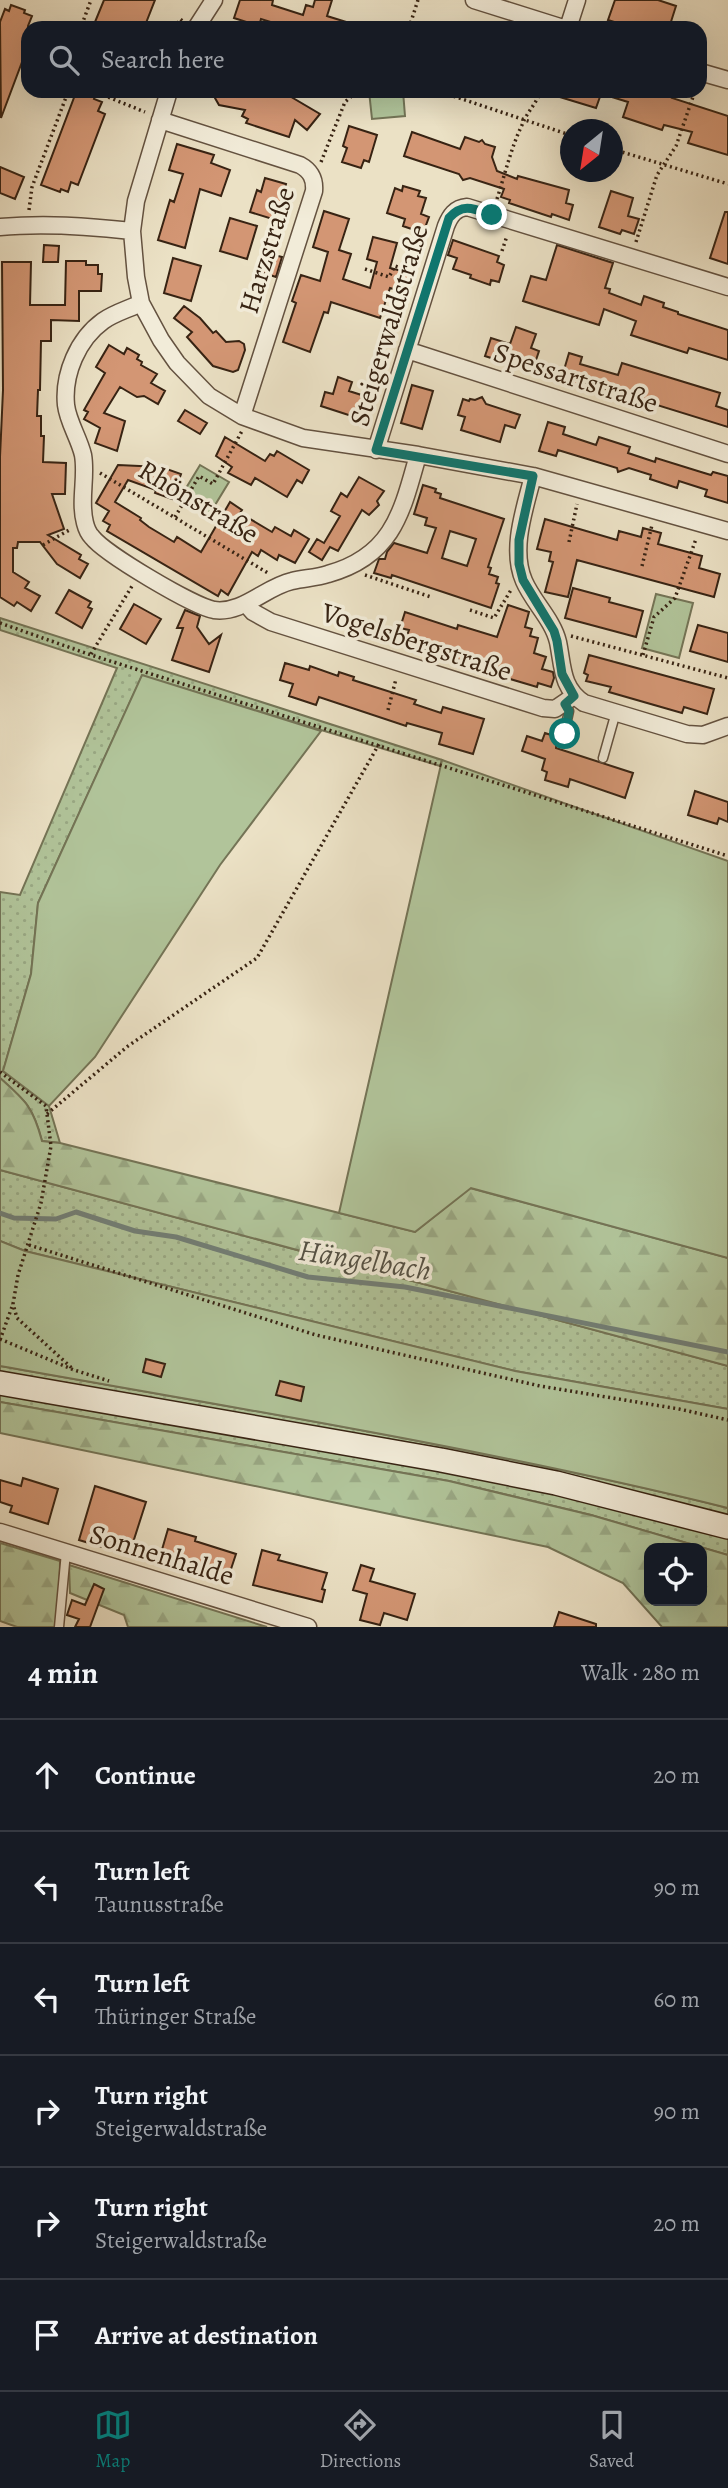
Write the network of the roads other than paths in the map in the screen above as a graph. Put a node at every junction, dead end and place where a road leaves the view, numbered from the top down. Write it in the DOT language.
graph roads {
  1 [pos="214,0"];
  2 [pos="474,0"];
  3 [pos="577,0"];
  4 [pos="200,21"];
  5 [pos="543,21"];
  6 [pos="569,21"];
  7 [pos="707,73"];
  8 [pos="726,74"];
  9 [pos="167,98"];
  10 [pos="160,119"];
  11 [pos="0,227"];
  12 [pos="132,231"];
  13 [pos="728,288"];
  14 [pos="141,303"];
  15 [pos="407,350"];
  16 [pos="245,418"];
  17 [pos="376,450"];
  18 [pos="728,454"];
  19 [pos="418,455"];
  20 [pos="533,476"];
  21 [pos="728,531"];
  22 [pos="246,604"];
  23 [pos="569,700"];
  24 [pos="616,712"];
  25 [pos="728,726"];
  26 [pos="562,743"];
  27 [pos="603,758"];
  28 [pos="0,1383"];
  29 [pos="728,1527"];
  30 [pos="0,1532"];
  31 [pos="66,1552"];
  32 [pos="59,1627"];
  33 [pos="308,1627"];
  1 -- 4 [label="street"];
  2 -- 5 [label="street"];
  3 -- 6 [label="street"];
  7 -- 8 [label="street"];
  9 -- 10 [label="street"];
  10 -- 12 [label="street"];
  10 -- 16 [label="street, Harzstraße"];
  11 -- 12 [label="street"];
  12 -- 14 [label="street"];
  13 -- 15 [label="street, Steigerwaldstraße"];
  14 -- 16 [label="street"];
  14 -- 22 [label="street"];
  15 -- 17 [label="street, Steigerwaldstraße"];
  15 -- 18 [label="street, Spessartstraße"];
  16 -- 17 [label="street"];
  17 -- 19 [label="street"];
  19 -- 20 [label="street"];
  19 -- 22 [label="street"];
  20 -- 21 [label="street"];
  20 -- 23 [label="street"];
  22 -- 23 [label="street, Vogelsbergstraße"];
  23 -- 24 [label="street"];
  23 -- 26 [label="lane"];
  24 -- 25 [label="street"];
  24 -- 27 [label="lane"];
  28 -- 29 [label="main road"];
  30 -- 31 [label="street, Sonnenhalde"];
  31 -- 32 [label="lane"];
  31 -- 33 [label="street, Sonnenhalde"];
}
